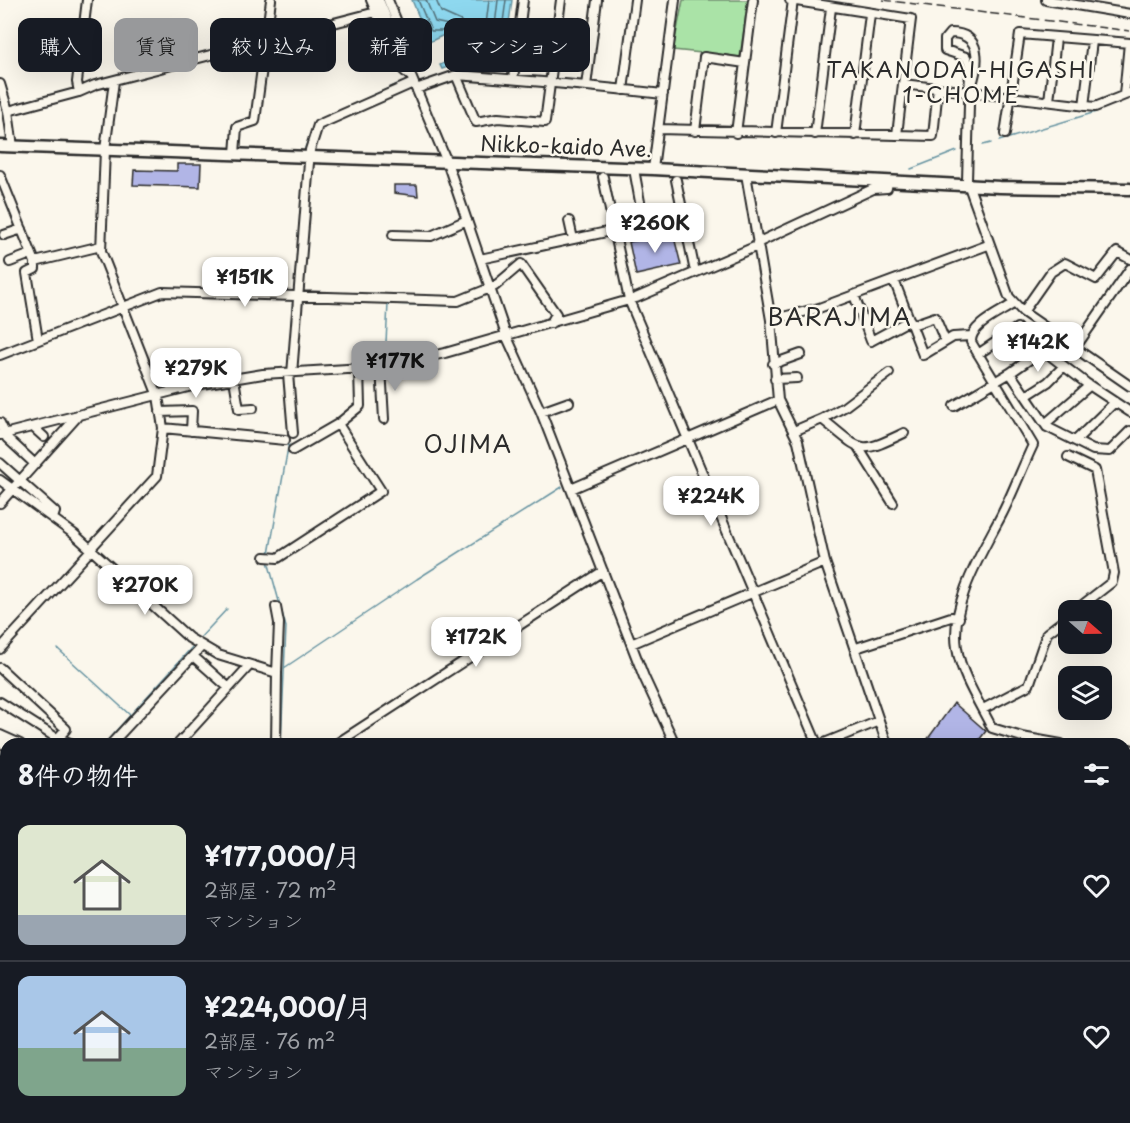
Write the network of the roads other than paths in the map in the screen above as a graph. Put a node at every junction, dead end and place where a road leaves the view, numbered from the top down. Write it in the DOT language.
graph roads {
  1 [pos="87,0"];
  2 [pos="271,0"];
  3 [pos="371,0"];
  4 [pos="379,0"];
  5 [pos="388,0"];
  6 [pos="523,0"];
  7 [pos="561,0"];
  8 [pos="597,0"];
  9 [pos="634,0"];
  10 [pos="675,0"];
  11 [pos="753,0"];
  12 [pos="791,0"];
  13 [pos="1046,0"];
  14 [pos="1086,3"];
  15 [pos="831,8"];
  16 [pos="380,13"];
  17 [pos="870,14"];
  18 [pos="1130,14"];
  19 [pos="269,18"];
  20 [pos="336,24"];
  21 [pos="1056,38"];
  22 [pos="1092,41"];
  23 [pos="1129,43"];
  24 [pos="975,47"];
  25 [pos="210,56"];
  26 [pos="963,56"];
  27 [pos="745,63"];
  28 [pos="262,72"];
  29 [pos="456,75"];
  30 [pos="412,79"];
  31 [pos="513,79"];
  32 [pos="114,81"];
  33 [pos="550,83"];
  34 [pos="0,84"];
  35 [pos="903,84"];
  36 [pos="586,86"];
  37 [pos="938,88"];
  38 [pos="971,89"];
  39 [pos="623,90"];
  40 [pos="79,92"];
  41 [pos="663,94"];
  42 [pos="1127,94"];
  43 [pos="1010,96"];
  44 [pos="1049,101"];
  45 [pos="1084,106"];
  46 [pos="8,111"];
  47 [pos="658,129"];
  48 [pos="694,131"];
  49 [pos="736,133"];
  50 [pos="776,133"];
  51 [pos="815,134"];
  52 [pos="1005,134"];
  53 [pos="855,135"];
  54 [pos="897,135"];
  55 [pos="0,146"];
  56 [pos="13,147"];
  57 [pos="105,150"];
  58 [pos="235,154"];
  59 [pos="309,157"];
  60 [pos="447,162"];
  61 [pos="634,169"];
  62 [pos="653,169"];
  63 [pos="746,174"];
  64 [pos="0,175"];
  65 [pos="603,177"];
  66 [pos="676,180"];
  67 [pos="888,181"];
  68 [pos="968,186"];
  69 [pos="1130,189"];
  70 [pos="683,216"];
  71 [pos="467,220"];
  72 [pos="570,221"];
  73 [pos="644,224"];
  74 [pos="22,229"];
  75 [pos="615,230"];
  76 [pos="4,235"];
  77 [pos="393,235"];
  78 [pos="573,239"];
  79 [pos="757,244"];
  80 [pos="988,244"];
  81 [pos="101,246"];
  82 [pos="33,258"];
  83 [pos="480,259"];
  84 [pos="1130,259"];
  85 [pos="10,262"];
  86 [pos="694,267"];
  87 [pos="1130,269"];
  88 [pos="894,280"];
  89 [pos="490,288"];
  90 [pos="854,295"];
  91 [pos="298,297"];
  92 [pos="629,300"];
  93 [pos="1013,304"];
  94 [pos="124,307"];
  95 [pos="1023,312"];
  96 [pos="771,320"];
  97 [pos="551,323"];
  98 [pos="911,323"];
  99 [pos="1017,328"];
  100 [pos="506,335"];
  101 [pos="970,336"];
  102 [pos="39,340"];
  103 [pos="945,341"];
  104 [pos="1075,348"];
  105 [pos="801,354"];
  106 [pos="978,354"];
  107 [pos="0,355"];
  108 [pos="773,364"];
  109 [pos="1064,366"];
  110 [pos="381,367"];
  111 [pos="359,369"];
  112 [pos="889,373"];
  113 [pos="1011,373"];
  114 [pos="290,374"];
  115 [pos="797,378"];
  116 [pos="234,379"];
  117 [pos="775,379"];
  118 [pos="994,381"];
  119 [pos="1089,386"];
  120 [pos="1130,386"];
  121 [pos="158,396"];
  122 [pos="1026,396"];
  123 [pos="778,400"];
  124 [pos="569,402"];
  125 [pos="1115,402"];
  126 [pos="954,406"];
  127 [pos="253,408"];
  128 [pos="160,412"];
  129 [pos="541,412"];
  130 [pos="1130,412"];
  131 [pos="79,416"];
  132 [pos="384,418"];
  133 [pos="822,419"];
  134 [pos="0,423"];
  135 [pos="338,424"];
  136 [pos="1045,424"];
  137 [pos="33,427"];
  138 [pos="163,428"];
  139 [pos="191,431"];
  140 [pos="794,431"];
  141 [pos="1130,431"];
  142 [pos="293,433"];
  143 [pos="904,433"];
  144 [pos="3,434"];
  145 [pos="44,437"];
  146 [pos="687,439"];
  147 [pos="285,440"];
  148 [pos="1075,441"];
  149 [pos="858,447"];
  150 [pos="293,450"];
  151 [pos="1068,457"];
  152 [pos="0,463"];
  153 [pos="35,464"];
  154 [pos="0,480"];
  155 [pos="20,480"];
  156 [pos="571,489"];
  157 [pos="11,491"];
  158 [pos="0,502"];
  159 [pos="894,503"];
  160 [pos="52,518"];
  161 [pos="91,549"];
  162 [pos="265,556"];
  163 [pos="825,562"];
  164 [pos="603,571"];
  165 [pos="753,594"];
  166 [pos="1089,600"];
  167 [pos="276,607"];
  168 [pos="959,618"];
  169 [pos="1058,625"];
  170 [pos="631,644"];
  171 [pos="202,646"];
  172 [pos="856,648"];
  173 [pos="0,649"];
  174 [pos="193,656"];
  175 [pos="249,666"];
  176 [pos="0,668"];
  177 [pos="277,673"];
  178 [pos="228,688"];
  179 [pos="0,702"];
  180 [pos="0,707"];
  181 [pos="986,707"];
  182 [pos="879,721"];
  183 [pos="55,738"];
  184 [pos="55,738"];
  185 [pos="62,738"];
  186 [pos="117,738"];
  187 [pos="183,738"];
  188 [pos="276,738"];
  189 [pos="345,738"];
  190 [pos="672,738"];
  191 [pos="814,738"];
  192 [pos="837,738"];
  193 [pos="884,738"];
  194 [pos="1031,738"];
  1 -- 40 [label="street"];
  2 -- 19 [label="street"];
  3 -- 16 [label="street"];
  4 -- 16 [label="street"];
  5 -- 30 [label="street"];
  6 -- 31 [label="street"];
  7 -- 33 [label="street"];
  8 -- 36 [label="street"];
  9 -- 39 [label="street"];
  10 -- 41 [label="street"];
  11 -- 27 [label="street"];
  12 -- 15 [label="street"];
  12 -- 50 [label="street"];
  13 -- 14 [label="street"];
  14 -- 18 [label="street"];
  15 -- 17 [label="street"];
  15 -- 51 [label="street"];
  16 -- 20 [label="street"];
  16 -- 30 [label="street"];
  17 -- 35 [label="street"];
  17 -- 53 [label="street"];
  21 -- 22 [label="street"];
  21 -- 43 [label="street"];
  21 -- 44 [label="street"];
  22 -- 23 [label="street"];
  22 -- 45 [label="street"];
  23 -- 42 [label="street"];
  24 -- 26 [label="street"];
  24 -- 26 [label="street"];
  24 -- 38 [label="street"];
  25 -- 32 [label="street"];
  26 -- 38 [label="street"];
  27 -- 48 [label="street"];
  27 -- 49 [label="street"];
  28 -- 58 [label="street"];
  29 -- 30 [label="street"];
  29 -- 31 [label="street"];
  29 -- 33 [label="street"];
  30 -- 59 [label="street"];
  30 -- 60 [label="street"];
  31 -- 33 [label="street"];
  32 -- 40 [label="street"];
  32 -- 57 [label="street"];
  33 -- 36 [label="street"];
  34 -- 46 [label="street"];
  35 -- 37 [label="street"];
  35 -- 54 [label="street"];
  36 -- 39 [label="street"];
  37 -- 38 [label="street"];
  37 -- 54 [label="street"];
  38 -- 43 [label="street"];
  38 -- 68 [label="street"];
  39 -- 41 [label="street"];
  40 -- 46 [label="street"];
  41 -- 47 [label="street"];
  42 -- 45 [label="street"];
  43 -- 44 [label="street"];
  43 -- 52 [label="street"];
  44 -- 45 [label="street"];
  46 -- 56 [label="street"];
  47 -- 48 [label="street"];
  47 -- 62 [label="street"];
  48 -- 49 [label="street"];
  49 -- 50 [label="street"];
  50 -- 51 [label="street"];
  51 -- 53 [label="street"];
  53 -- 54 [label="street"];
  55 -- 56 [label="highway, Nikko-kaido Ave."];
  56 -- 57 [label="highway, Nikko-kaido Ave."];
  57 -- 58 [label="highway, Nikko-kaido Ave."];
  57 -- 81 [label="street"];
  58 -- 59 [label="highway, Nikko-kaido Ave."];
  59 -- 60 [label="highway, Nikko-kaido Ave."];
  59 -- 91 [label="street"];
  60 -- 61 [label="highway, Nikko-kaido Ave."];
  60 -- 71 [label="street"];
  61 -- 62 [label="highway, Nikko-kaido Ave."];
  61 -- 73 [label="street"];
  62 -- 63 [label="highway, Nikko-kaido Ave."];
  63 -- 67 [label="highway, Nikko-kaido Ave."];
  63 -- 79 [label="street"];
  64 -- 74 [label="street"];
  65 -- 75 [label="street"];
  66 -- 70 [label="street"];
  67 -- 68 [label="highway, Nikko-kaido Ave."];
  67 -- 79 [label="street"];
  68 -- 69 [label="highway, Nikko-kaido Ave."];
  68 -- 80 [label="street"];
  70 -- 73 [label="street"];
  70 -- 86 [label="street"];
  71 -- 77 [label="street"];
  71 -- 83 [label="street"];
  72 -- 78 [label="street"];
  73 -- 75 [label="street"];
  74 -- 76 [label="street"];
  74 -- 82 [label="street"];
  75 -- 78 [label="street"];
  75 -- 92 [label="street"];
  78 -- 83 [label="street"];
  79 -- 92 [label="street"];
  79 -- 96 [label="street"];
  80 -- 88 [label="street"];
  80 -- 93 [label="street"];
  81 -- 82 [label="street"];
  81 -- 94 [label="street"];
  82 -- 85 [label="street"];
  82 -- 102 [label="street"];
  83 -- 89 [label="street"];
  84 -- 95 [label="street"];
  87 -- 104 [label="street"];
  88 -- 90 [label="street"];
  88 -- 98 [label="street"];
  89 -- 91 [label="street"];
  89 -- 97 [label="street"];
  89 -- 100 [label="street"];
  90 -- 96 [label="street"];
  90 -- 98 [label="street"];
  91 -- 94 [label="street"];
  91 -- 114 [label="street"];
  92 -- 97 [label="street"];
  92 -- 146 [label="street"];
  93 -- 95 [label="street"];
  93 -- 101 [label="street"];
  94 -- 102 [label="street"];
  94 -- 121 [label="street"];
  95 -- 104 [label="street"];
  96 -- 108 [label="street"];
  97 -- 100 [label="street"];
  98 -- 103 [label="street"];
  98 -- 103 [label="street"];
  99 -- 106 [label="street"];
  100 -- 110 [label="street"];
  100 -- 129 [label="street"];
  101 -- 103 [label="street"];
  101 -- 106 [label="street"];
  102 -- 107 [label="street"];
  104 -- 120 [label="street"];
  105 -- 108 [label="street"];
  106 -- 118 [label="street"];
  108 -- 117 [label="street"];
  109 -- 113 [label="street"];
  109 -- 119 [label="street"];
  109 -- 122 [label="street"];
  110 -- 111 [label="street"];
  110 -- 132 [label="street"];
  111 -- 114 [label="street"];
  111 -- 135 [label="street"];
  112 -- 133 [label="street"];
  113 -- 118 [label="street"];
  113 -- 122 [label="street"];
  114 -- 116 [label="street"];
  114 -- 142 [label="street"];
  115 -- 117 [label="street"];
  116 -- 121 [label="street"];
  116 -- 127 [label="street"];
  117 -- 123 [label="street"];
  118 -- 126 [label="street"];
  118 -- 168 [label="street"];
  119 -- 125 [label="street"];
  119 -- 136 [label="street"];
  121 -- 128 [label="street"];
  121 -- 131 [label="street"];
  122 -- 136 [label="street"];
  123 -- 140 [label="street"];
  123 -- 146 [label="street"];
  124 -- 129 [label="street"];
  125 -- 130 [label="street"];
  125 -- 148 [label="street"];
  128 -- 138 [label="street"];
  128 -- 139 [label="street"];
  129 -- 156 [label="street"];
  131 -- 137 [label="street"];
  131 -- 153 [label="street"];
  133 -- 140 [label="street"];
  133 -- 149 [label="street"];
  134 -- 144 [label="street"];
  135 -- 150 [label="street"];
  135 -- 162 [label="street"];
  136 -- 148 [label="street"];
  137 -- 144 [label="street"];
  137 -- 145 [label="street"];
  138 -- 139 [label="street"];
  138 -- 161 [label="street"];
  139 -- 147 [label="street"];
  140 -- 163 [label="street"];
  141 -- 148 [label="street"];
  143 -- 149 [label="street"];
  144 -- 153 [label="street"];
  146 -- 156 [label="street"];
  146 -- 165 [label="street"];
  149 -- 159 [label="street"];
  151 -- 166 [label="street"];
  152 -- 155 [label="street"];
  153 -- 155 [label="street"];
  154 -- 157 [label="street"];
  155 -- 157 [label="street"];
  155 -- 160 [label="street"];
  156 -- 164 [label="street"];
  157 -- 158 [label="street"];
  157 -- 160 [label="street"];
  160 -- 161 [label="street"];
  161 -- 171 [label="street"];
  161 -- 173 [label="street"];
  163 -- 165 [label="street"];
  163 -- 172 [label="street"];
  164 -- 170 [label="street"];
  164 -- 189 [label="street"];
  165 -- 170 [label="street"];
  165 -- 191 [label="street"];
  167 -- 177 [label="street"];
  168 -- 172 [label="street"];
  168 -- 181 [label="street"];
  169 -- 181 [label="street"];
  170 -- 190 [label="street"];
  171 -- 174 [label="street"];
  171 -- 175 [label="street"];
  172 -- 182 [label="street"];
  174 -- 178 [label="street"];
  174 -- 186 [label="street"];
  175 -- 177 [label="street"];
  175 -- 178 [label="street"];
  176 -- 185 [label="street"];
  177 -- 188 [label="street"];
  178 -- 187 [label="street"];
  179 -- 183 [label="street"];
  180 -- 184 [label="street"];
  181 -- 194 [label="street"];
  182 -- 192 [label="street"];
  182 -- 193 [label="street"];
}
